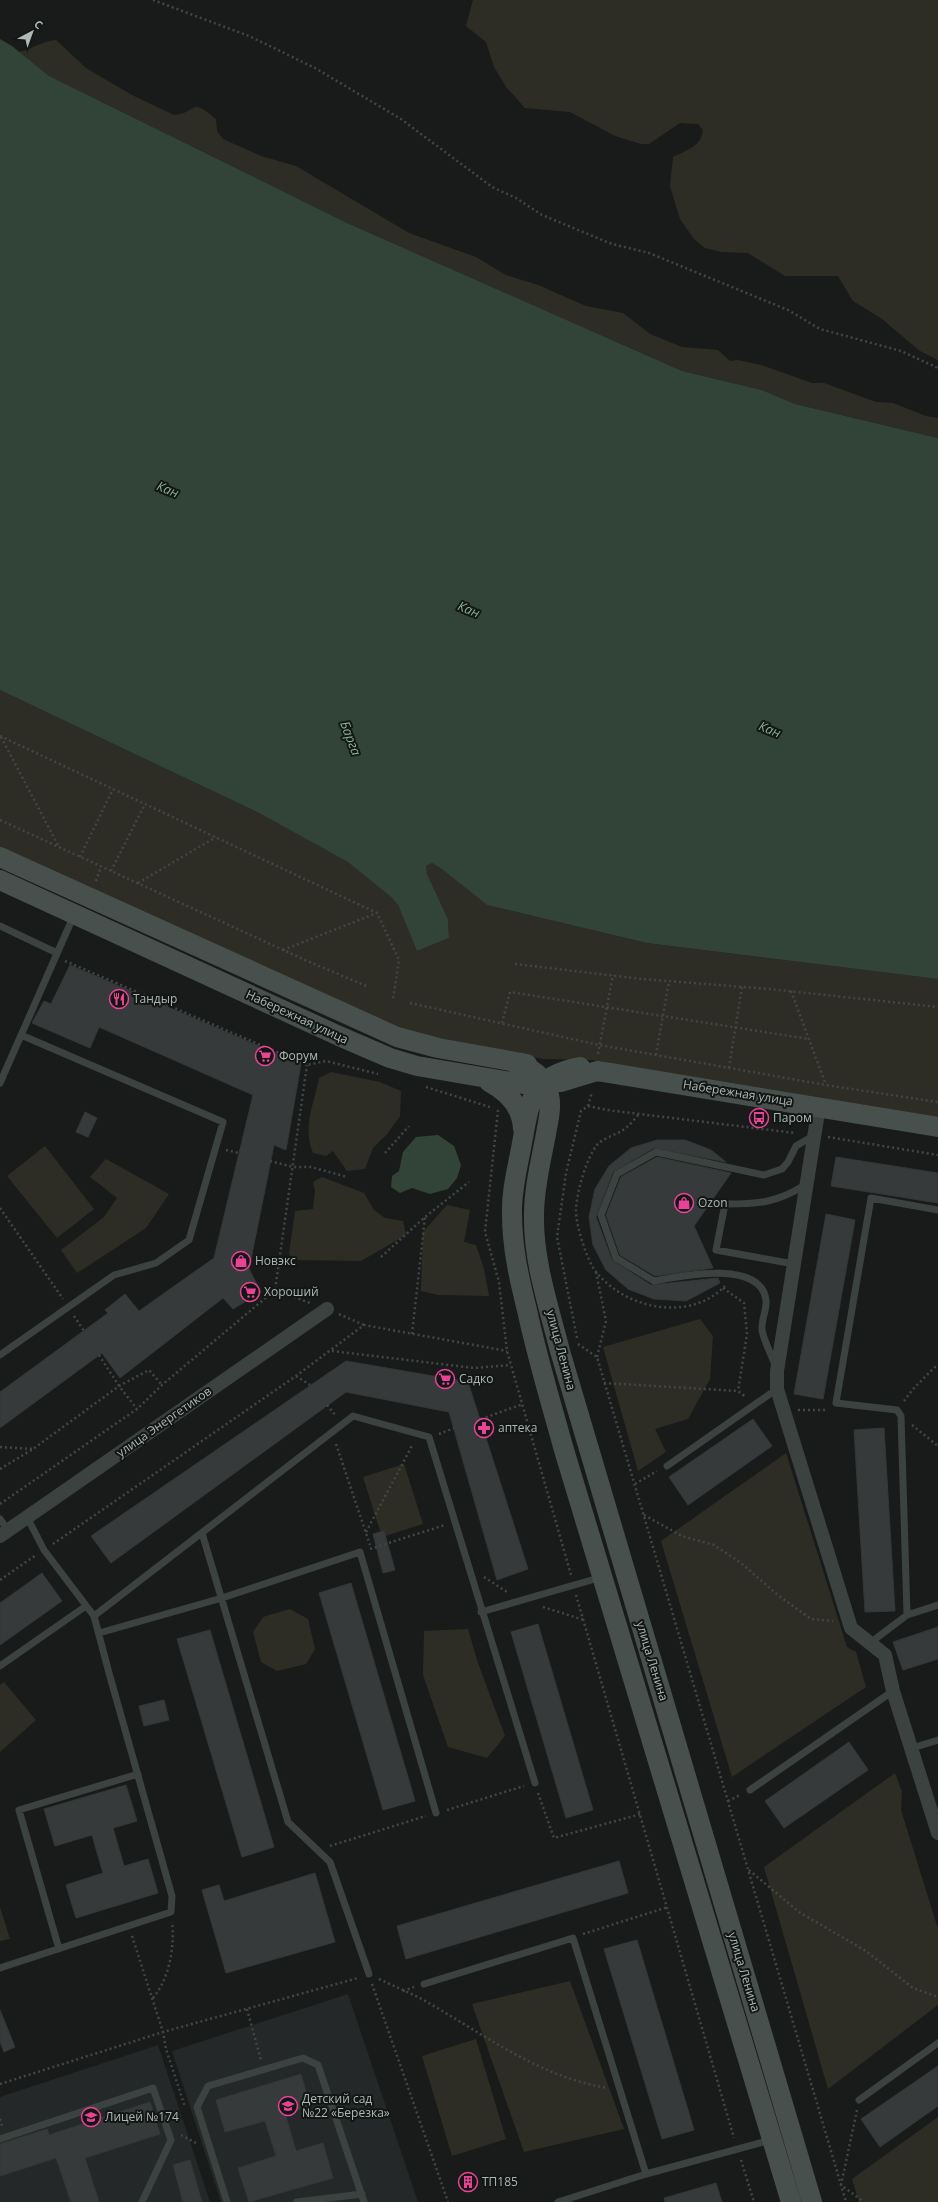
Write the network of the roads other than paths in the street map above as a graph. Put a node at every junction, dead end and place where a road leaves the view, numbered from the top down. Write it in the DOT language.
graph roads {
  1 [pos="0,857"];
  2 [pos="0,880"];
  3 [pos="82,895"];
  4 [pos="74,914"];
  5 [pos="0,926"];
  6 [pos="57,953"];
  7 [pos="21,1035"];
  8 [pos="513,1062"];
  9 [pos="582,1071"];
  10 [pos="484,1079"];
  11 [pos="0,1083"];
  12 [pos="544,1084"];
  13 [pos="819,1106"];
  14 [pos="549,1115"];
  15 [pos="938,1127"];
  16 [pos="813,1136"];
  17 [pos="524,1137"];
  18 [pos="806,1185"];
  19 [pos="938,1210"];
  20 [pos="794,1264"];
  21 [pos="327,1309"];
  22 [pos="0,1355"];
  23 [pos="777,1371"];
  24 [pos="777,1389"];
  25 [pos="666,1466"];
  26 [pos="27,1517"];
  27 [pos="3,1528"];
  28 [pos="202,1534"];
  29 [pos="602,1577"];
  30 [pos="222,1598"];
  31 [pos="938,1605"];
  32 [pos="86,1606"];
  33 [pos="481,1612"];
  34 [pos="907,1615"];
  35 [pos="94,1616"];
  36 [pos="99,1633"];
  37 [pos="870,1644"];
  38 [pos="0,1666"];
  39 [pos="893,1691"];
  40 [pos="938,1740"];
  41 [pos="912,1748"];
  42 [pos="138,1774"];
  43 [pos="535,1783"];
  44 [pos="750,1790"];
  45 [pos="436,1813"];
  46 [pos="938,1833"];
  47 [pos="60,1949"];
  48 [pos="0,1968"];
  49 [pos="369,1974"];
  50 [pos="424,1984"];
  51 [pos="938,2043"];
  52 [pos="859,2100"];
  53 [pos="782,2137"];
  54 [pos="0,2139"];
  55 [pos="646,2174"];
  56 [pos="362,2194"];
  57 [pos="142,2202"];
  58 [pos="227,2202"];
  59 [pos="297,2202"];
  60 [pos="364,2202"];
  61 [pos="558,2202"];
  62 [pos="791,2202"];
  63 [pos="812,2202"];
  1 -- 3 [label="main road, Набережная улица"];
  2 -- 4 [label="main road, Набережная улица"];
  3 -- 4 [label="main road"];
  3 -- 8 [label="main road, Набережная улица"];
  4 -- 6 [label="lane"];
  4 -- 10 [label="main road, Набережная улица"];
  5 -- 6 [label="lane"];
  6 -- 7 [label="lane"];
  7 -- 11 [label="lane"];
  7 -- 22 [label="lane"];
  8 -- 9 [label="main road, Набережная улица"];
  8 -- 12 [label="main road"];
  9 -- 12 [label="main road, Набережная улица"];
  9 -- 13 [label="main road, Набережная улица"];
  9 -- 14 [label="main road, улица Ленина"];
  10 -- 12 [label="main road, Набережная улица"];
  10 -- 17 [label="main road, улица Ленина"];
  12 -- 14 [label="main road, улица Ленина"];
  12 -- 17 [label="main road, улица Ленина"];
  13 -- 15 [label="main road, Набережная улица"];
  13 -- 16 [label="street"];
  14 -- 53 [label="main road, улица Ленина"];
  16 -- 18 [label="street"];
  16 -- 23 [label="lane"];
  17 -- 29 [label="main road, улица Ленина"];
  18 -- 20 [label="street"];
  18 -- 20 [label="lane"];
  19 -- 34 [label="lane"];
  20 -- 23 [label="street"];
  21 -- 26 [label="street, улица Энергетиков"];
  23 -- 24 [label="street"];
  24 -- 25 [label="lane"];
  24 -- 37 [label="street"];
  26 -- 27 [label="street, улица Энергетиков"];
  26 -- 32 [label="lane"];
  28 -- 30 [label="lane"];
  28 -- 33 [label="lane"];
  28 -- 35 [label="lane"];
  29 -- 33 [label="lane"];
  29 -- 53 [label="main road, улица Ленина"];
  30 -- 36 [label="lane"];
  30 -- 45 [label="lane"];
  30 -- 49 [label="lane"];
  31 -- 34 [label="lane"];
  32 -- 35 [label="lane"];
  32 -- 38 [label="lane"];
  33 -- 43 [label="lane"];
  34 -- 37 [label="lane"];
  35 -- 36 [label="lane"];
  36 -- 42 [label="lane"];
  37 -- 39 [label="street"];
  39 -- 41 [label="street"];
  39 -- 44 [label="lane"];
  40 -- 41 [label="lane"];
  41 -- 46 [label="street"];
  42 -- 47 [label="lane"];
  42 -- 47 [label="lane"];
  47 -- 48 [label="lane"];
  50 -- 55 [label="lane"];
  51 -- 52 [label="lane"];
  53 -- 55 [label="lane"];
  53 -- 62 [label="main road, улица Ленина"];
  53 -- 63 [label="main road, улица Ленина"];
  54 -- 57 [label="lane"];
  55 -- 61 [label="lane"];
  56 -- 58 [label="lane"];
  56 -- 59 [label="lane"];
  56 -- 60 [label="lane"];
}
